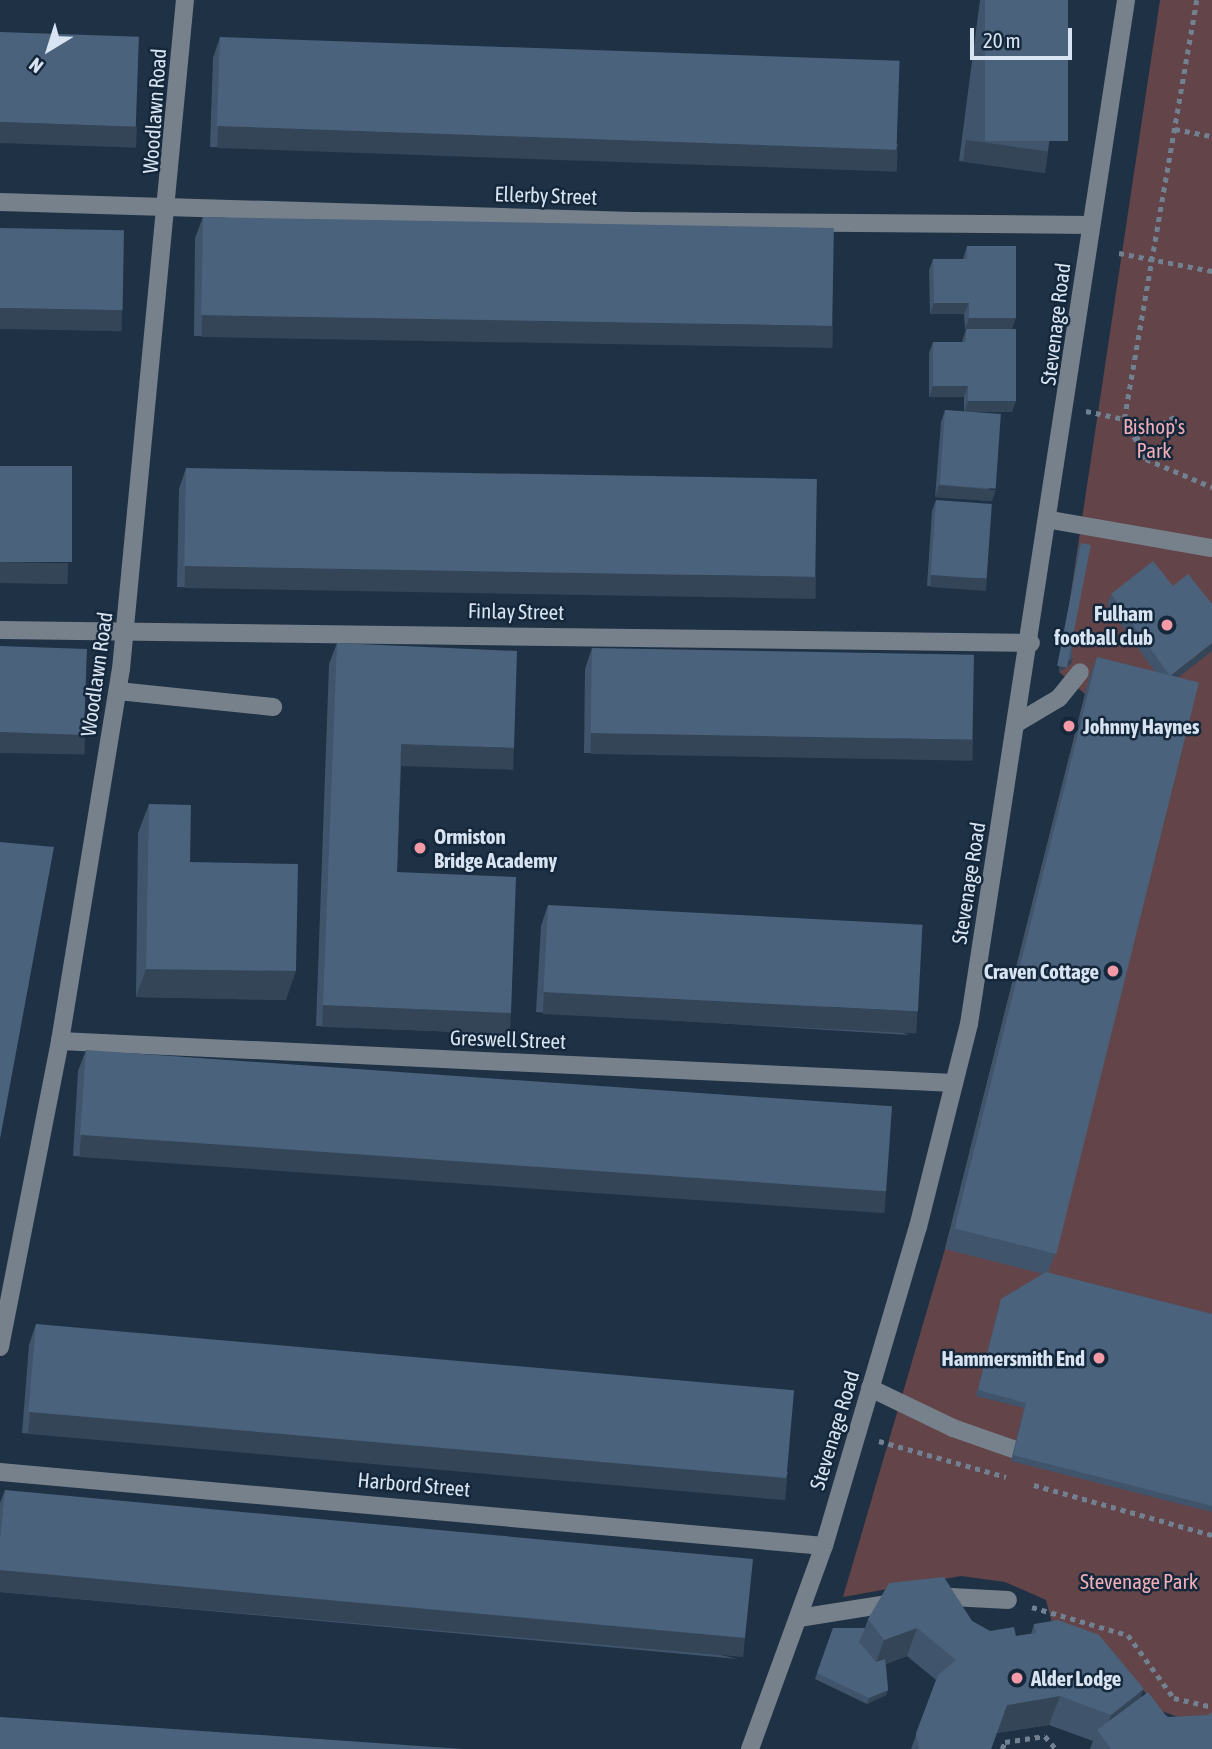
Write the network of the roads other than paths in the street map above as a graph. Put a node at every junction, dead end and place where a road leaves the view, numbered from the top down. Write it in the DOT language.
graph roads {
  1 [pos="185,0"];
  2 [pos="1126,0"];
  3 [pos="0,202"];
  4 [pos="170,204"];
  5 [pos="1090,225"];
  6 [pos="1051,520"];
  7 [pos="1212,548"];
  8 [pos="0,630"];
  9 [pos="124,630"];
  10 [pos="1031,643"];
  11 [pos="1080,672"];
  12 [pos="118,691"];
  13 [pos="273,707"];
  14 [pos="1017,723"];
  15 [pos="60,1041"];
  16 [pos="954,1083"];
  17 [pos="0,1347"];
  18 [pos="870,1388"];
  19 [pos="1052,1461"];
  20 [pos="0,1472"];
  21 [pos="824,1546"];
  22 [pos="1008,1600"];
  23 [pos="799,1618"];
  24 [pos="750,1749"];
  1 -- 4 [label="street, Woodlawn Road"];
  2 -- 5 [label="street, Stevenage Road"];
  3 -- 4 [label="street, Ellerby Street"];
  4 -- 5 [label="street, Ellerby Street"];
  4 -- 9 [label="street, Woodlawn Road"];
  5 -- 6 [label="street, Stevenage Road"];
  6 -- 7 [label="street"];
  6 -- 10 [label="street, Stevenage Road"];
  8 -- 9 [label="street, Finlay Street"];
  9 -- 10 [label="street, Finlay Street"];
  9 -- 12 [label="street, Woodlawn Road"];
  10 -- 14 [label="street, Stevenage Road"];
  11 -- 14 [label="street"];
  12 -- 13 [label="street"];
  12 -- 15 [label="street, Woodlawn Road"];
  14 -- 16 [label="street, Stevenage Road"];
  15 -- 16 [label="street, Greswell Street"];
  15 -- 17 [label="street, Woodlawn Road"];
  16 -- 18 [label="street, Stevenage Road"];
  18 -- 19 [label="street"];
  18 -- 21 [label="street, Stevenage Road"];
  20 -- 21 [label="street, Harbord Street"];
  21 -- 23 [label="street, Stevenage Road"];
  22 -- 23 [label="street"];
  23 -- 24 [label="street, Stevenage Road"];
}
